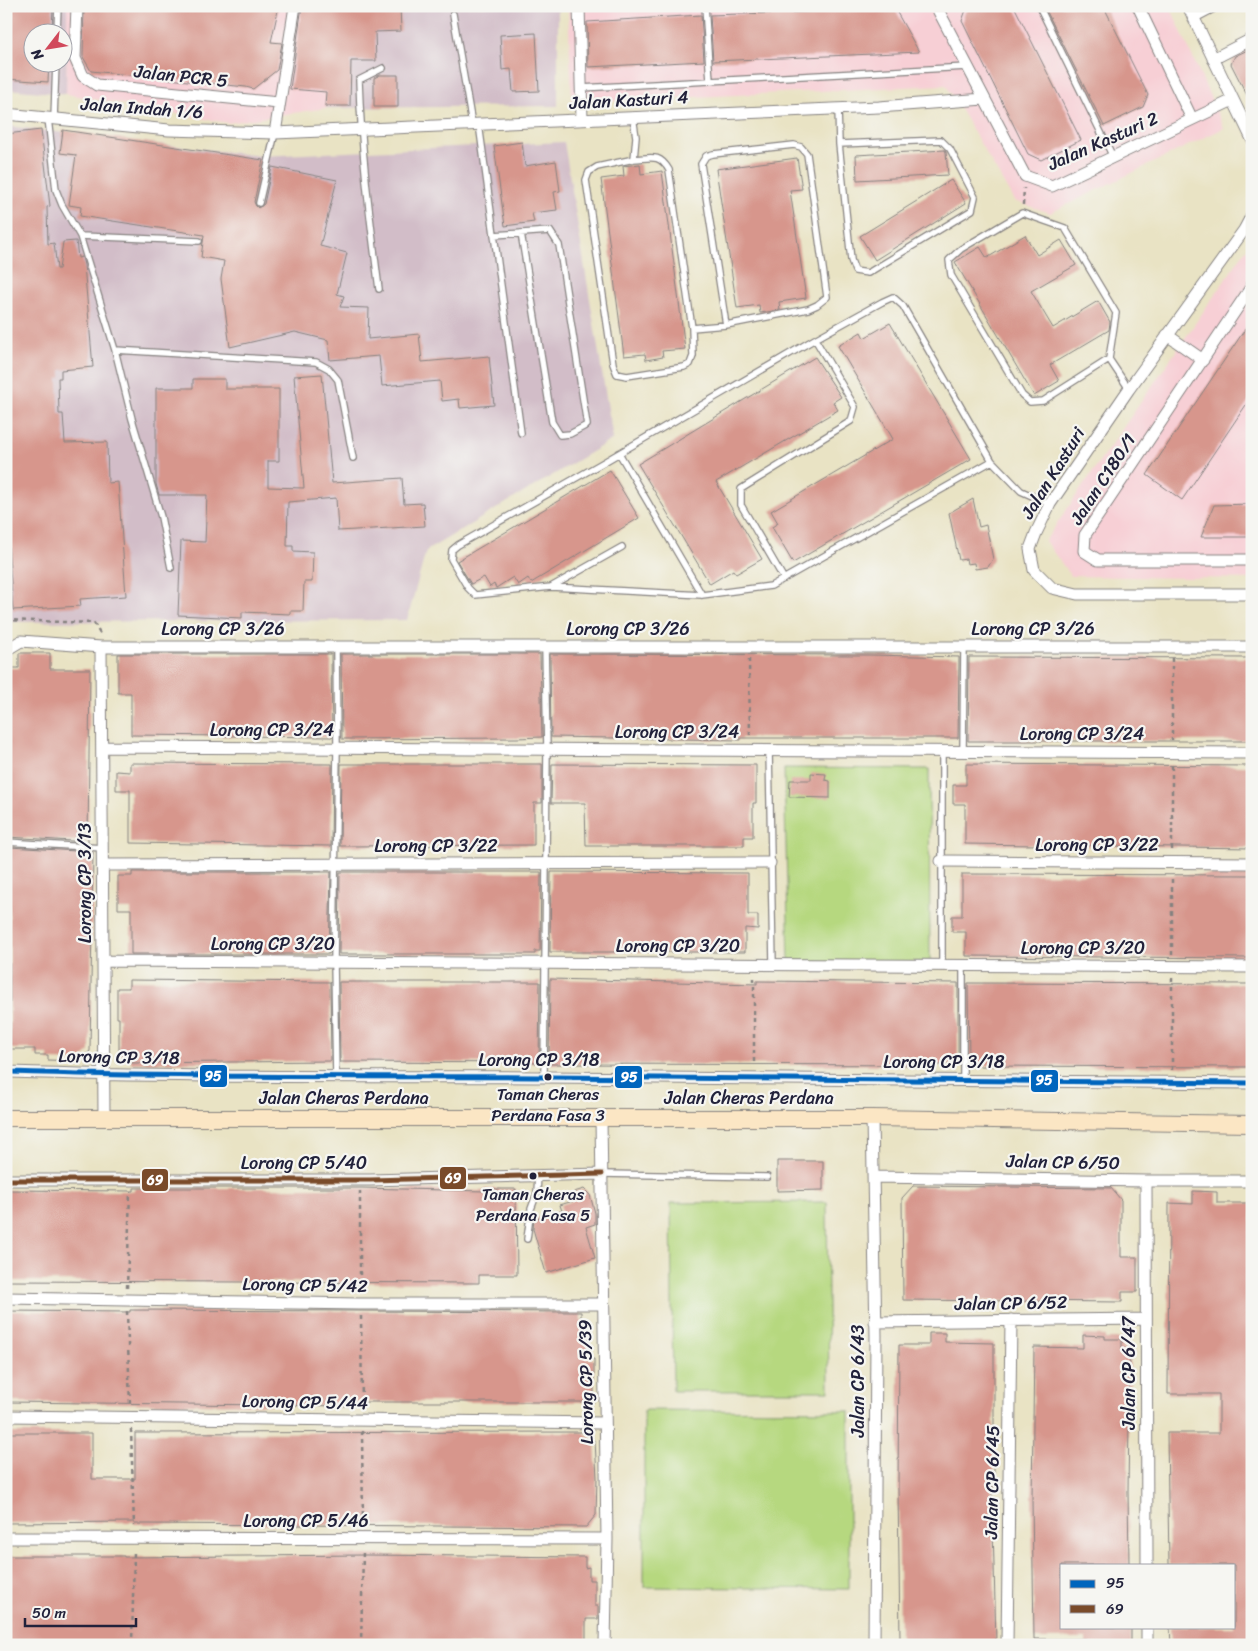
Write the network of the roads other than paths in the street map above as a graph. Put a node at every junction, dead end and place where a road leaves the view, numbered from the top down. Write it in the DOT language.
graph roads {
  1 [pos="58,6"];
  2 [pos="77,6"];
  3 [pos="296,6"];
  4 [pos="578,6"];
  5 [pos="705,6"];
  6 [pos="936,6"];
  7 [pos="1039,6"];
  8 [pos="1138,6"];
  9 [pos="1214,6"];
  10 [pos="1190,12"];
  11 [pos="453,14"];
  12 [pos="57,22"];
  13 [pos="1252,39"];
  14 [pos="1213,59"];
  15 [pos="967,67"];
  16 [pos="383,68"];
  17 [pos="55,72"];
  18 [pos="710,81"];
  19 [pos="581,88"];
  20 [pos="984,99"];
  21 [pos="1233,100"];
  22 [pos="279,103"];
  23 [pos="838,108"];
  24 [pos="6,114"];
  25 [pos="633,117"];
  26 [pos="51,118"];
  27 [pos="1192,119"];
  28 [pos="582,120"];
  29 [pos="475,124"];
  30 [pos="360,129"];
  31 [pos="274,133"];
  32 [pos="1252,139"];
  33 [pos="839,144"];
  34 [pos="1113,157"];
  35 [pos="634,159"];
  36 [pos="260,202"];
  37 [pos="1252,214"];
  38 [pos="521,233"];
  39 [pos="494,235"];
  40 [pos="80,236"];
  41 [pos="199,240"];
  42 [pos="1252,286"];
  43 [pos="379,289"];
  44 [pos="726,325"];
  45 [pos="692,328"];
  46 [pos="1167,335"];
  47 [pos="815,339"];
  48 [pos="115,350"];
  49 [pos="1109,359"];
  50 [pos="1203,360"];
  51 [pos="1129,389"];
  52 [pos="521,433"];
  53 [pos="619,453"];
  54 [pos="353,458"];
  55 [pos="992,461"];
  56 [pos="1050,504"];
  57 [pos="622,547"];
  58 [pos="1252,560"];
  59 [pos="172,568"];
  60 [pos="784,579"];
  61 [pos="551,587"];
  62 [pos="1252,594"];
  63 [pos="702,595"];
  64 [pos="544,646"];
  65 [pos="964,646"];
  66 [pos="101,647"];
  67 [pos="336,647"];
  68 [pos="1252,647"];
  69 [pos="6,650"];
  70 [pos="102,747"];
  71 [pos="336,748"];
  72 [pos="547,749"];
  73 [pos="769,750"];
  74 [pos="942,751"];
  75 [pos="963,751"];
  76 [pos="1252,753"];
  77 [pos="6,842"];
  78 [pos="102,848"];
  79 [pos="941,861"];
  80 [pos="770,863"];
  81 [pos="1252,863"];
  82 [pos="335,864"];
  83 [pos="545,864"];
  84 [pos="103,865"];
  85 [pos="103,961"];
  86 [pos="334,962"];
  87 [pos="545,963"];
  88 [pos="772,964"];
  89 [pos="942,965"];
  90 [pos="963,965"];
  91 [pos="1252,967"];
  92 [pos="6,1070"];
  93 [pos="105,1075"];
  94 [pos="544,1077"];
  95 [pos="336,1078"];
  96 [pos="963,1080"];
  97 [pos="1252,1082"];
  98 [pos="6,1118"];
  99 [pos="104,1118"];
  100 [pos="600,1118"];
  101 [pos="872,1118"];
  102 [pos="1252,1124"];
  103 [pos="538,1174"];
  104 [pos="602,1174"];
  105 [pos="768,1177"];
  106 [pos="874,1177"];
  107 [pos="6,1180"];
  108 [pos="1146,1181"];
  109 [pos="1252,1181"];
  110 [pos="526,1240"];
  111 [pos="6,1298"];
  112 [pos="602,1304"];
  113 [pos="1146,1319"];
  114 [pos="1011,1320"];
  115 [pos="875,1322"];
  116 [pos="6,1416"];
  117 [pos="604,1423"];
  118 [pos="6,1538"];
  119 [pos="607,1539"];
  120 [pos="1147,1564"];
  121 [pos="1147,1628"];
  122 [pos="605,1645"];
  123 [pos="874,1645"];
  124 [pos="1007,1645"];
  125 [pos="1147,1645"];
  1 -- 12 [label="lane"];
  2 -- 22 [label="street, Jalan PCR 5"];
  3 -- 22 [label="street"];
  4 -- 19 [label="street"];
  5 -- 18 [label="lane"];
  6 -- 15 [label="street, Jalan Kasturi 2"];
  7 -- 34 [label="lane"];
  8 -- 27 [label="street"];
  9 -- 10 [label="street"];
  10 -- 14 [label="street"];
  11 -- 29 [label="lane"];
  13 -- 14 [label="street"];
  14 -- 21 [label="street"];
  15 -- 18 [label="lane"];
  15 -- 20 [label="street, Jalan Kasturi 2"];
  16 -- 30 [label="lane"];
  17 -- 26 [label="lane"];
  18 -- 19 [label="lane"];
  19 -- 28 [label="street"];
  20 -- 23 [label="street, Jalan Kasturi 4"];
  20 -- 34 [label="street, Jalan Kasturi 2"];
  21 -- 27 [label="street, Jalan Kasturi 2"];
  21 -- 32 [label="street"];
  22 -- 31 [label="street"];
  23 -- 25 [label="street, Jalan Kasturi 4"];
  23 -- 33 [label="lane"];
  24 -- 26 [label="street, Jalan Indah 1/6"];
  25 -- 28 [label="street, Jalan Kasturi 4"];
  25 -- 35 [label="lane"];
  26 -- 31 [label="street, Jalan Indah 1/6"];
  26 -- 40 [label="lane"];
  27 -- 34 [label="street, Jalan Kasturi 2"];
  28 -- 29 [label="street, Jalan Kasturi 4"];
  29 -- 30 [label="street, Jalan Kasturi 4"];
  29 -- 39 [label="lane"];
  30 -- 31 [label="street, Jalan Kasturi 4"];
  30 -- 43 [label="lane"];
  31 -- 36 [label="lane"];
  33 -- 33 [label="lane"];
  35 -- 45 [label="lane"];
  35 -- 45 [label="lane"];
  37 -- 46 [label="street, Jalan Kasturi"];
  38 -- 38 [label="lane"];
  38 -- 39 [label="lane"];
  39 -- 52 [label="lane"];
  40 -- 41 [label="lane"];
  40 -- 48 [label="lane"];
  42 -- 50 [label="street, Jalan C180/1"];
  44 -- 44 [label="lane"];
  44 -- 45 [label="lane"];
  46 -- 50 [label="street"];
  46 -- 51 [label="street, Jalan Kasturi"];
  47 -- 53 [label="lane"];
  47 -- 55 [label="lane"];
  47 -- 60 [label="lane"];
  48 -- 54 [label="lane"];
  48 -- 59 [label="lane"];
  49 -- 49 [label="lane"];
  49 -- 51 [label="lane"];
  50 -- 58 [label="street, Jalan C180/1"];
  51 -- 56 [label="street, Jalan Kasturi"];
  53 -- 61 [label="lane"];
  53 -- 63 [label="lane"];
  55 -- 56 [label="lane"];
  55 -- 60 [label="lane"];
  56 -- 62 [label="street, Jalan Kasturi"];
  57 -- 61 [label="lane"];
  60 -- 63 [label="lane"];
  61 -- 63 [label="lane"];
  64 -- 65 [label="street, Lorong CP 3/26"];
  64 -- 67 [label="street, Lorong CP 3/26"];
  64 -- 72 [label="lane"];
  65 -- 68 [label="street, Lorong CP 3/26"];
  65 -- 75 [label="lane"];
  66 -- 67 [label="street, Lorong CP 3/26"];
  66 -- 69 [label="street, Lorong CP 3/26"];
  66 -- 70 [label="street, Lorong CP 3/13"];
  67 -- 71 [label="lane"];
  70 -- 71 [label="street, Lorong CP 3/24"];
  70 -- 78 [label="street, Lorong CP 3/13"];
  71 -- 72 [label="street, Lorong CP 3/24"];
  71 -- 82 [label="lane"];
  72 -- 73 [label="street, Lorong CP 3/24"];
  72 -- 83 [label="lane"];
  73 -- 74 [label="street, Lorong CP 3/24"];
  73 -- 80 [label="lane"];
  74 -- 75 [label="street, Lorong CP 3/24"];
  74 -- 79 [label="lane"];
  75 -- 76 [label="street, Lorong CP 3/24"];
  77 -- 78 [label="lane"];
  78 -- 84 [label="street, Lorong CP 3/13"];
  79 -- 81 [label="street, Lorong CP 3/22"];
  79 -- 89 [label="lane"];
  80 -- 83 [label="street, Lorong CP 3/22"];
  80 -- 88 [label="lane"];
  82 -- 83 [label="street, Lorong CP 3/22"];
  82 -- 84 [label="street, Lorong CP 3/22"];
  82 -- 86 [label="lane"];
  83 -- 87 [label="lane"];
  84 -- 85 [label="street, Lorong CP 3/13"];
  85 -- 86 [label="street, Lorong CP 3/20"];
  85 -- 93 [label="street, Lorong CP 3/13"];
  86 -- 87 [label="street, Lorong CP 3/20"];
  86 -- 95 [label="lane"];
  87 -- 88 [label="street, Lorong CP 3/20"];
  87 -- 94 [label="lane"];
  88 -- 89 [label="street, Lorong CP 3/20"];
  89 -- 90 [label="street, Lorong CP 3/20"];
  90 -- 91 [label="street, Lorong CP 3/20"];
  90 -- 96 [label="lane"];
  92 -- 93 [label="street, Lorong CP 3/18"];
  93 -- 95 [label="street, Lorong CP 3/18"];
  93 -- 99 [label="street, Lorong CP 3/13"];
  94 -- 95 [label="street, Lorong CP 3/18"];
  94 -- 96 [label="street, Lorong CP 3/18"];
  96 -- 97 [label="street, Lorong CP 3/18"];
  98 -- 99 [label="street, Jalan Cheras Perdana"];
  99 -- 100 [label="street, Jalan Cheras Perdana"];
  100 -- 101 [label="street, Jalan Cheras Perdana"];
  100 -- 104 [label="street, Lorong CP 5/39"];
  101 -- 102 [label="street, Jalan Cheras Perdana"];
  101 -- 106 [label="street, Jalan CP 6/43"];
  103 -- 104 [label="street, Lorong CP 5/40"];
  103 -- 107 [label="street, Lorong CP 5/40"];
  103 -- 110 [label="lane"];
  104 -- 105 [label="lane"];
  104 -- 112 [label="street, Lorong CP 5/39"];
  106 -- 108 [label="street, Jalan CP 6/50"];
  106 -- 115 [label="street, Jalan CP 6/43"];
  108 -- 109 [label="street, Jalan CP 6/50"];
  108 -- 113 [label="street, Jalan CP 6/47"];
  111 -- 112 [label="street, Lorong CP 5/42"];
  112 -- 117 [label="street, Lorong CP 5/39"];
  113 -- 114 [label="street, Jalan CP 6/52"];
  113 -- 120 [label="street, Jalan CP 6/47"];
  114 -- 115 [label="street, Jalan CP 6/52"];
  114 -- 124 [label="street, Jalan CP 6/45"];
  115 -- 123 [label="street, Jalan CP 6/43"];
  116 -- 117 [label="street, Lorong CP 5/44"];
  117 -- 119 [label="street, Lorong CP 5/39"];
  118 -- 119 [label="street, Lorong CP 5/46"];
  119 -- 122 [label="street, Lorong CP 5/39"];
  121 -- 125 [label="street"];
}
